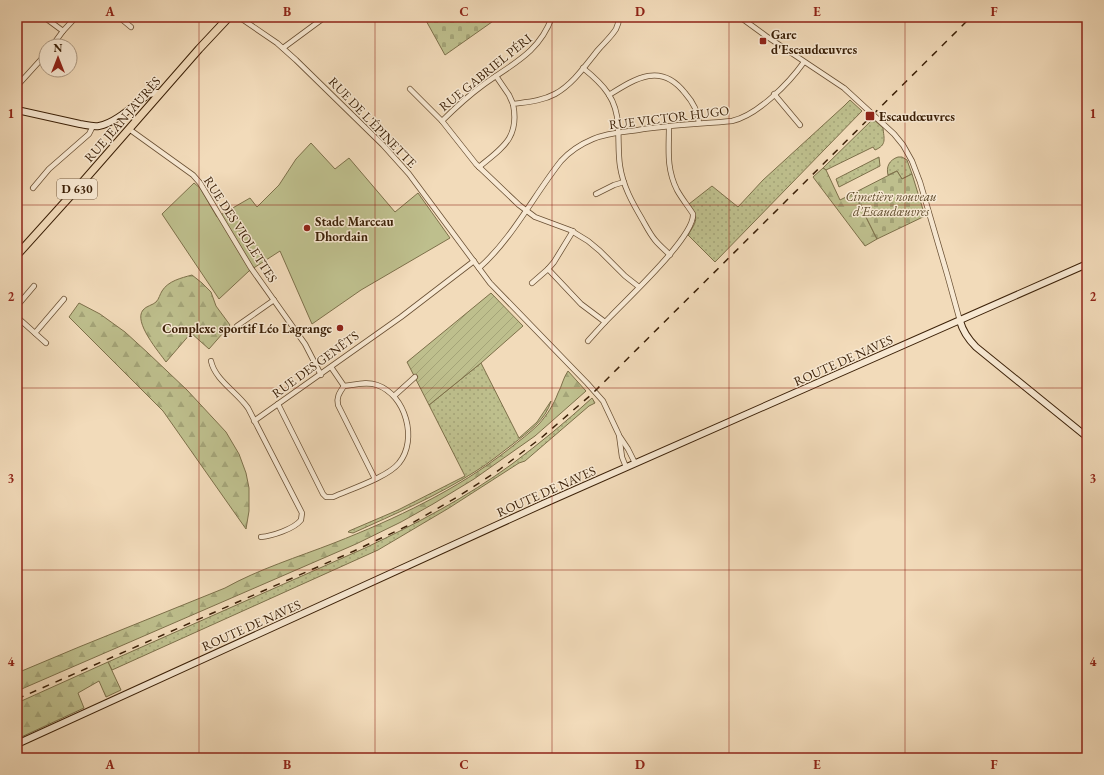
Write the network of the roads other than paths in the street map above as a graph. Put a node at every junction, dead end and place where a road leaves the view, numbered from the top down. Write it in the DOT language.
graph roads {
  1 [pos="19,17"];
  2 [pos="44,17"];
  3 [pos="76,17"];
  4 [pos="119,17"];
  5 [pos="229,17"];
  6 [pos="239,17"];
  7 [pos="325,17"];
  8 [pos="552,17"];
  9 [pos="619,17"];
  10 [pos="740,17"];
  11 [pos="17,20"];
  12 [pos="130,27"];
  13 [pos="63,31"];
  14 [pos="58,38"];
  15 [pos="283,48"];
  16 [pos="804,62"];
  17 [pos="38,63"];
  18 [pos="583,68"];
  19 [pos="496,76"];
  20 [pos="17,86"];
  21 [pos="410,89"];
  22 [pos="160,93"];
  23 [pos="774,94"];
  24 [pos="609,95"];
  25 [pos="513,104"];
  26 [pos="17,110"];
  27 [pos="442,121"];
  28 [pos="699,123"];
  29 [pos="800,125"];
  30 [pos="93,126"];
  31 [pos="669,126"];
  32 [pos="129,129"];
  33 [pos="618,133"];
  34 [pos="479,167"];
  35 [pos="624,182"];
  36 [pos="33,188"];
  37 [pos="596,194"];
  38 [pos="526,211"];
  39 [pos="573,231"];
  40 [pos="17,255"];
  41 [pos="670,255"];
  42 [pos="474,261"];
  43 [pos="1087,264"];
  44 [pos="479,268"];
  45 [pos="548,269"];
  46 [pos="532,283"];
  47 [pos="34,286"];
  48 [pos="639,287"];
  49 [pos="64,299"];
  50 [pos="274,300"];
  51 [pos="17,306"];
  52 [pos="17,317"];
  53 [pos="960,321"];
  54 [pos="605,322"];
  55 [pos="237,326"];
  56 [pos="35,333"];
  57 [pos="588,341"];
  58 [pos="46,343"];
  59 [pos="211,361"];
  60 [pos="331,367"];
  61 [pos="321,375"];
  62 [pos="415,377"];
  63 [pos="344,386"];
  64 [pos="394,396"];
  65 [pos="278,404"];
  66 [pos="254,421"];
  67 [pos="619,435"];
  68 [pos="1087,437"];
  69 [pos="635,463"];
  70 [pos="626,467"];
  71 [pos="376,479"];
  72 [pos="261,538"];
  73 [pos="17,744"];
  1 -- 11 [label="street"];
  2 -- 13 [label="street"];
  3 -- 13 [label="street"];
  4 -- 12 [label="street"];
  5 -- 22 [label="main road, RUE JEAN JAURÈS / D 630"];
  6 -- 15 [label="street, RUE DE L'ÉPINETTE"];
  7 -- 15 [label="street"];
  8 -- 19 [label="street, RUE GABRIEL PÉRI"];
  9 -- 18 [label="street"];
  10 -- 16 [label="street"];
  13 -- 14 [label="street"];
  15 -- 42 [label="street, RUE DE L'ÉPINETTE"];
  16 -- 23 [label="street, RUE VICTOR HUGO"];
  16 -- 53 [label="street"];
  17 -- 20 [label="street"];
  18 -- 24 [label="street"];
  18 -- 25 [label="street"];
  19 -- 25 [label="street"];
  19 -- 27 [label="street, RUE GABRIEL PÉRI"];
  21 -- 27 [label="street"];
  22 -- 30 [label="main road"];
  22 -- 32 [label="main road, RUE JEAN JAURÈS / D 630"];
  23 -- 28 [label="street, RUE VICTOR HUGO"];
  23 -- 29 [label="street"];
  24 -- 28 [label="street"];
  24 -- 33 [label="street"];
  25 -- 34 [label="street"];
  26 -- 30 [label="main road"];
  27 -- 34 [label="street"];
  28 -- 31 [label="street, RUE VICTOR HUGO"];
  30 -- 36 [label="street"];
  31 -- 33 [label="street, RUE VICTOR HUGO"];
  31 -- 41 [label="street"];
  32 -- 40 [label="main road, RUE JEAN JAURÈS / D 630"];
  32 -- 50 [label="street, RUE DES VIOLETTES"];
  33 -- 35 [label="street"];
  33 -- 38 [label="street, RUE VICTOR HUGO"];
  34 -- 38 [label="street"];
  35 -- 37 [label="street"];
  35 -- 41 [label="street"];
  38 -- 39 [label="street"];
  38 -- 44 [label="street, RUE VICTOR HUGO"];
  39 -- 45 [label="street"];
  39 -- 48 [label="street"];
  41 -- 48 [label="street"];
  42 -- 44 [label="street, RUE DE L'ÉPINETTE"];
  42 -- 60 [label="street, RUE DES GENÊTS"];
  43 -- 53 [label="main road, ROUTE DE NAVES"];
  44 -- 67 [label="street, RUE DE L'ÉPINETTE"];
  45 -- 46 [label="street"];
  45 -- 54 [label="street"];
  47 -- 51 [label="street"];
  48 -- 54 [label="street"];
  49 -- 56 [label="street"];
  50 -- 55 [label="street, RUE DES VIOLETTES"];
  50 -- 61 [label="street, RUE DES VIOLETTES"];
  52 -- 56 [label="street"];
  53 -- 68 [label="main road"];
  53 -- 69 [label="main road, ROUTE DE NAVES"];
  54 -- 57 [label="street"];
  56 -- 58 [label="street"];
  59 -- 66 [label="street"];
  60 -- 61 [label="street, RUE DES GENÊTS"];
  60 -- 63 [label="street"];
  61 -- 65 [label="street, RUE DES GENÊTS"];
  62 -- 64 [label="street"];
  63 -- 64 [label="street"];
  63 -- 71 [label="street"];
  64 -- 71 [label="street"];
  65 -- 66 [label="street, RUE DES GENÊTS"];
  65 -- 71 [label="street"];
  66 -- 72 [label="street"];
  67 -- 69 [label="street, RUE DE L'ÉPINETTE"];
  67 -- 70 [label="street, RUE DE L'ÉPINETTE"];
  69 -- 70 [label="main road, ROUTE DE NAVES"];
  70 -- 73 [label="main road, ROUTE DE NAVES"];
}
